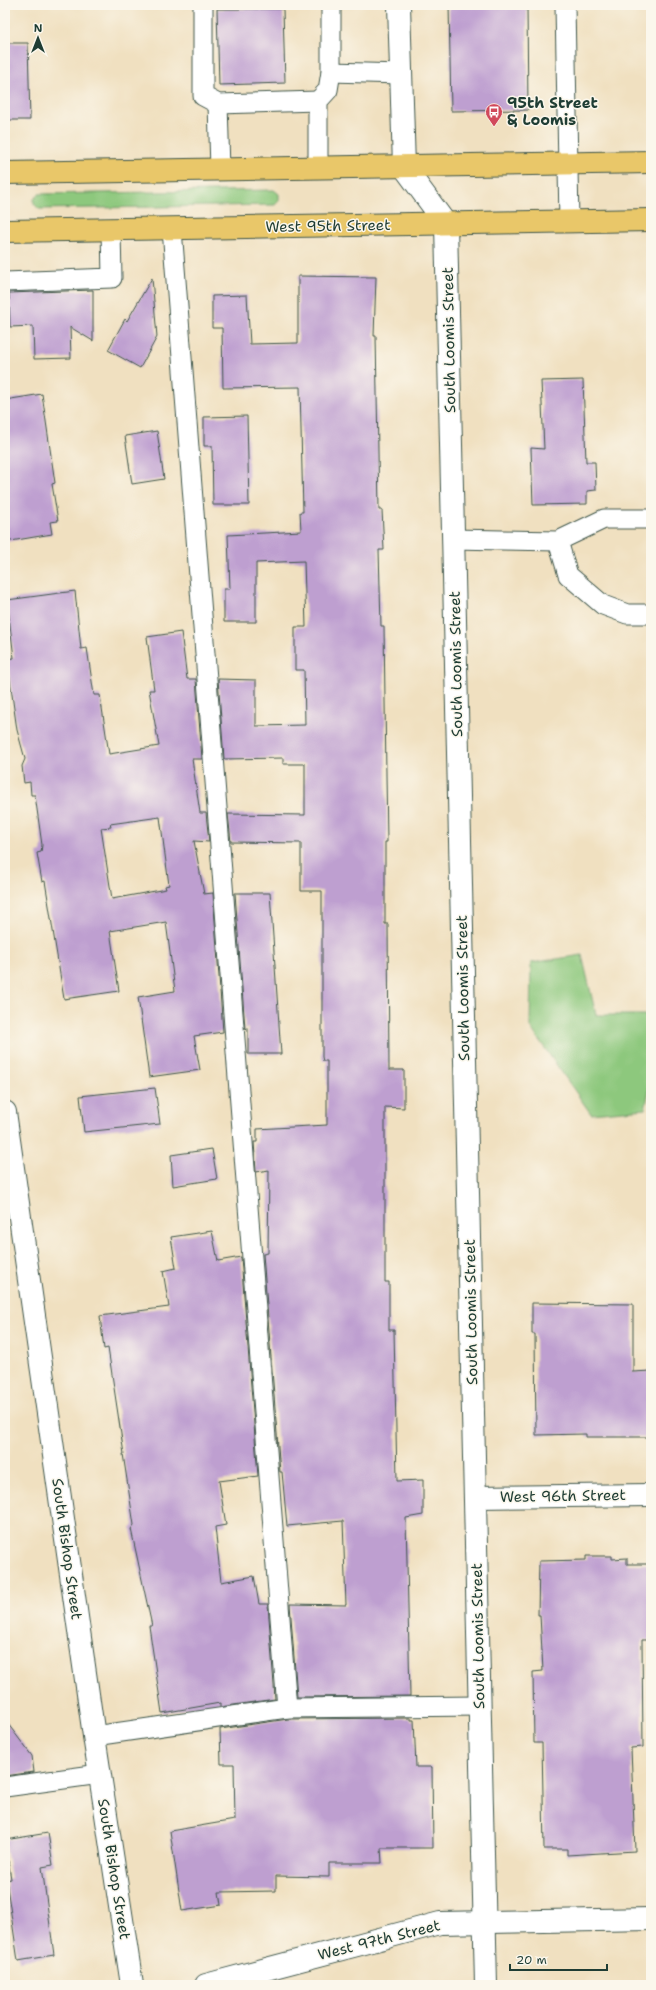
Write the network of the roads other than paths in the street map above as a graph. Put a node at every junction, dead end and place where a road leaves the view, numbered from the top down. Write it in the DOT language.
graph roads {
  1 [pos="203,5"];
  2 [pos="331,5"];
  3 [pos="399,5"];
  4 [pos="565,5"];
  5 [pos="331,72"];
  6 [pos="401,74"];
  7 [pos="318,102"];
  8 [pos="218,104"];
  9 [pos="651,162"];
  10 [pos="568,163"];
  11 [pos="404,167"];
  12 [pos="318,168"];
  13 [pos="220,169"];
  14 [pos="5,173"];
  15 [pos="651,220"];
  16 [pos="570,222"];
  17 [pos="446,224"];
  18 [pos="172,229"];
  19 [pos="111,230"];
  20 [pos="5,231"];
  21 [pos="5,282"];
  22 [pos="651,518"];
  23 [pos="453,539"];
  24 [pos="558,541"];
  25 [pos="651,614"];
  26 [pos="5,1112"];
  27 [pos="651,1495"];
  28 [pos="475,1497"];
  29 [pos="479,1706"];
  30 [pos="288,1708"];
  31 [pos="94,1736"];
  32 [pos="100,1774"];
  33 [pos="5,1787"];
  34 [pos="651,1920"];
  35 [pos="484,1921"];
  36 [pos="132,1985"];
  37 [pos="206,1985"];
  38 [pos="486,1985"];
  1 -- 8 [label="lane"];
  2 -- 5 [label="lane"];
  3 -- 6 [label="street"];
  4 -- 10 [label="lane"];
  5 -- 6 [label="lane"];
  5 -- 7 [label="lane"];
  6 -- 11 [label="street"];
  7 -- 8 [label="lane"];
  7 -- 12 [label="lane"];
  8 -- 13 [label="lane"];
  9 -- 10 [label="main road"];
  10 -- 11 [label="main road"];
  10 -- 16 [label="lane"];
  11 -- 12 [label="main road"];
  11 -- 17 [label="street"];
  12 -- 13 [label="main road"];
  13 -- 14 [label="main road"];
  15 -- 16 [label="main road, West 95th Street"];
  16 -- 17 [label="main road, West 95th Street"];
  17 -- 18 [label="main road, West 95th Street"];
  17 -- 23 [label="street, South Loomis Street"];
  18 -- 19 [label="main road, West 95th Street"];
  18 -- 30 [label="lane"];
  19 -- 20 [label="main road, West 95th Street"];
  19 -- 21 [label="lane"];
  22 -- 24 [label="lane"];
  23 -- 24 [label="lane"];
  23 -- 28 [label="street, South Loomis Street"];
  24 -- 25 [label="lane"];
  26 -- 31 [label="street, South Bishop Street"];
  27 -- 28 [label="street, West 96th Street"];
  28 -- 29 [label="street, South Loomis Street"];
  29 -- 30 [label="lane"];
  29 -- 35 [label="street, South Loomis Street"];
  30 -- 31 [label="lane"];
  31 -- 32 [label="street, South Bishop Street"];
  32 -- 33 [label="lane"];
  32 -- 36 [label="street, South Bishop Street"];
  34 -- 35 [label="street, West 97th Street"];
  35 -- 37 [label="street, West 97th Street"];
  35 -- 38 [label="street, South Loomis Street"];
}
